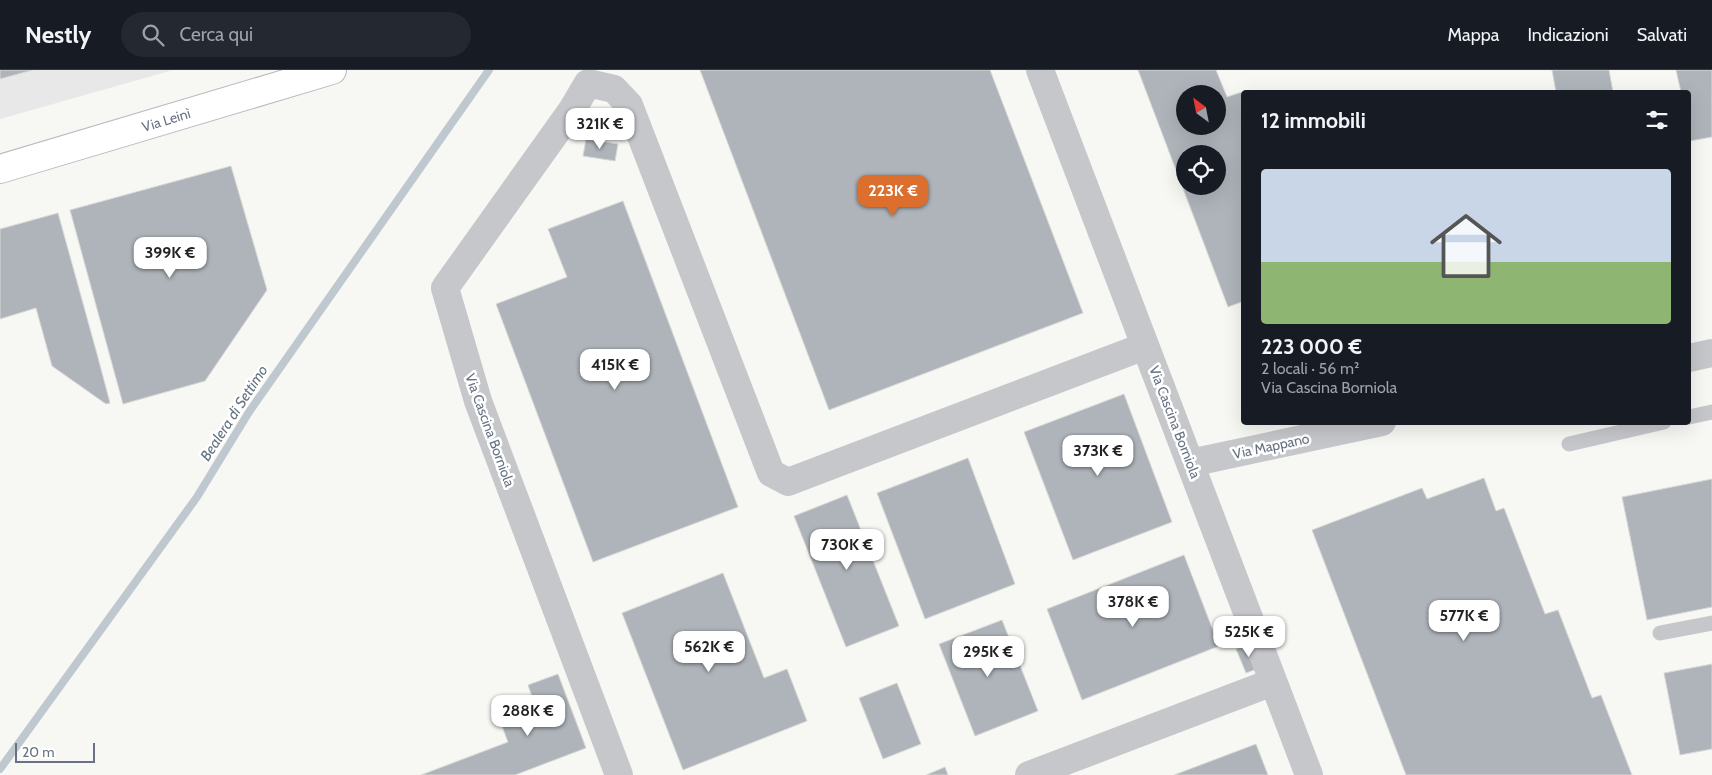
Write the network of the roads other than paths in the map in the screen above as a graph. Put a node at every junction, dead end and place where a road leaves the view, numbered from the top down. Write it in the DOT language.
graph roads {
  1 [pos="332,70"];
  2 [pos="1040,70"];
  3 [pos="0,170"];
  4 [pos="1145,346"];
  5 [pos="1712,353"];
  6 [pos="1691,358"];
  7 [pos="1712,412"];
  8 [pos="1691,417"];
  9 [pos="1368,425"];
  10 [pos="1651,425"];
  11 [pos="1569,444"];
  12 [pos="1190,463"];
  13 [pos="1712,623"];
  14 [pos="1660,633"];
  15 [pos="1273,682"];
  16 [pos="619,775"];
  17 [pos="1029,775"];
  18 [pos="1309,775"];
  1 -- 3 [label="street, Via Leinì"];
  2 -- 4 [label="street, Via Cascina Borniola"];
  4 -- 12 [label="street, Via Cascina Borniola"];
  4 -- 16 [label="street, Via Cascina Borniola"];
  5 -- 6 [label="street"];
  7 -- 8 [label="lane"];
  9 -- 12 [label="street, Via Mappano"];
  10 -- 11 [label="lane"];
  12 -- 15 [label="street, Via Cascina Borniola"];
  13 -- 14 [label="lane"];
  15 -- 17 [label="street"];
  15 -- 18 [label="street, Via Cascina Borniola"];
}
